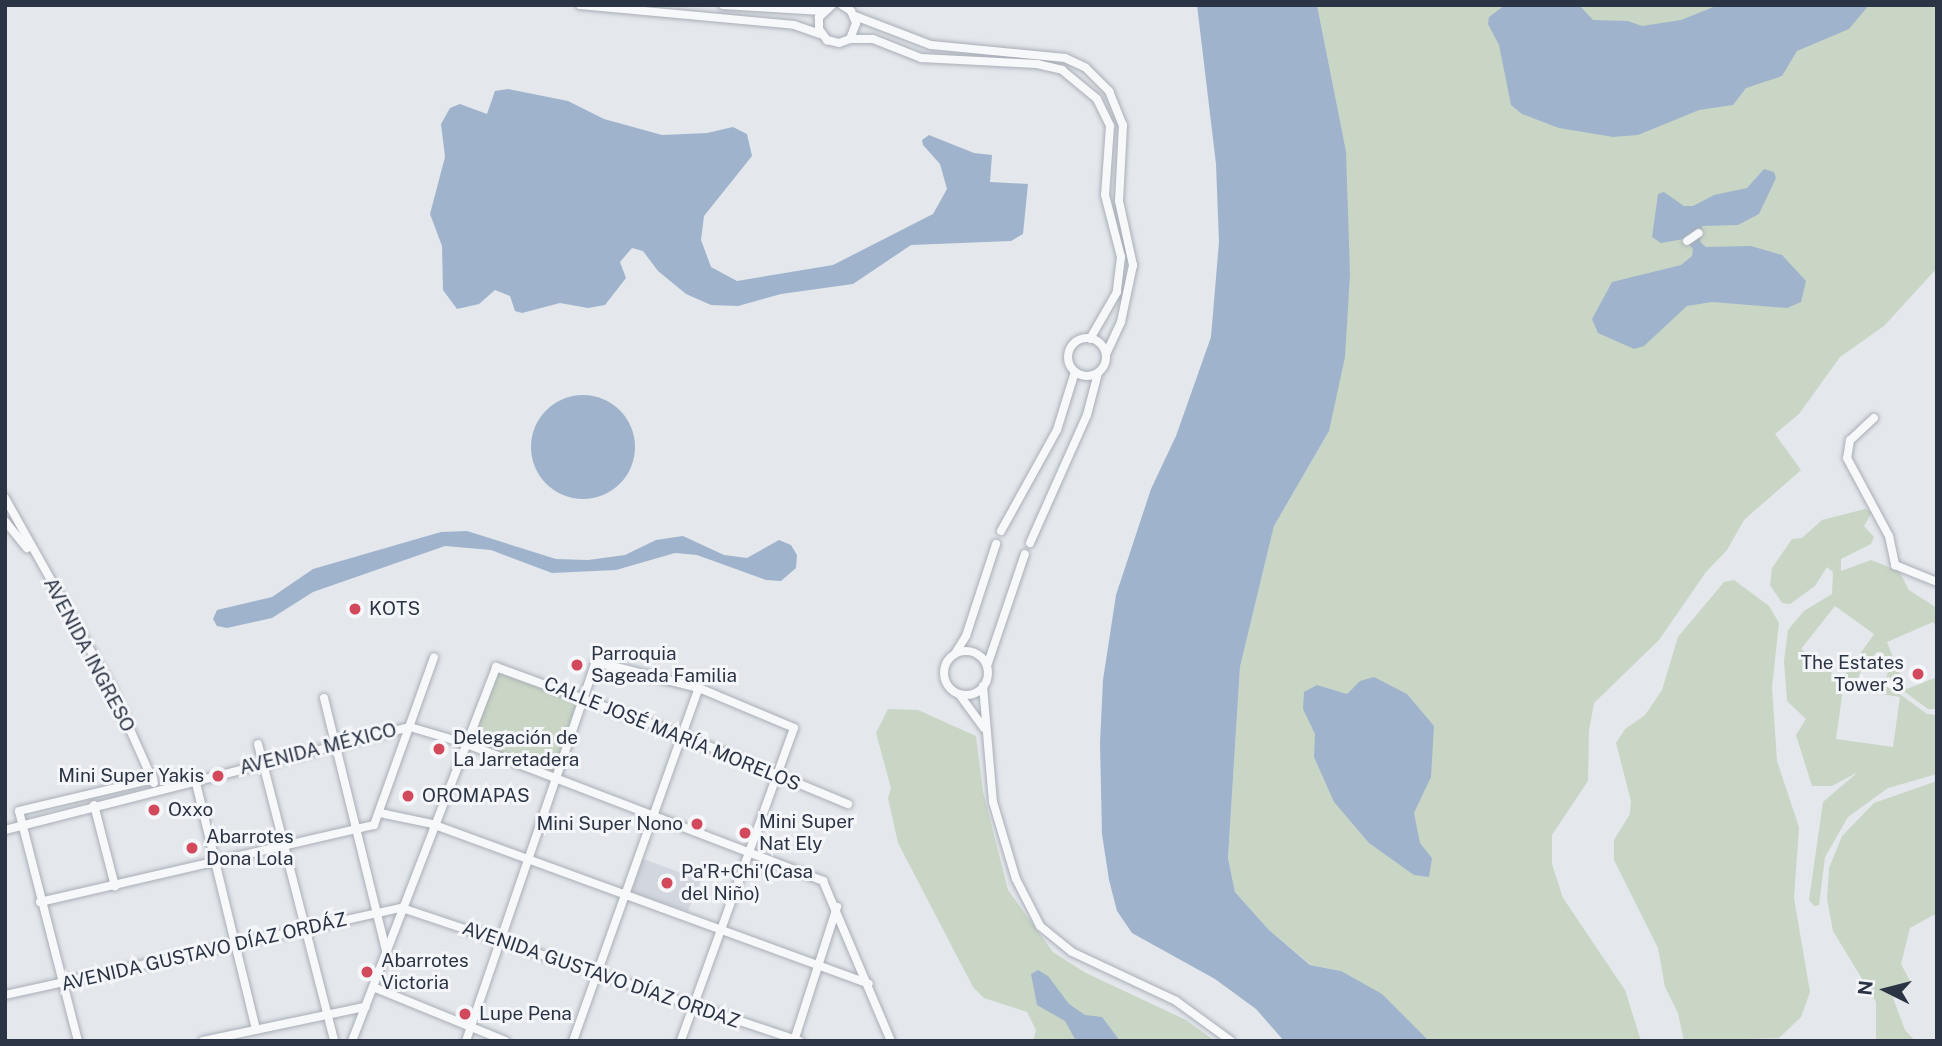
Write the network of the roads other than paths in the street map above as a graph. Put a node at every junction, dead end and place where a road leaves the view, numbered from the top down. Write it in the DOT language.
graph roads {
  1 [pos="580,5"];
  2 [pos="723,5"];
  3 [pos="832,5"];
  4 [pos="842,5"];
  5 [pos="822,11"];
  6 [pos="855,16"];
  7 [pos="820,34"];
  8 [pos="850,39"];
  9 [pos="1699,233"];
  10 [pos="1687,241"];
  11 [pos="1090,339"];
  12 [pos="1106,354"];
  13 [pos="1075,372"];
  14 [pos="1098,373"];
  15 [pos="1874,418"];
  16 [pos="5,498"];
  17 [pos="5,521"];
  18 [pos="1001,531"];
  19 [pos="1030,543"];
  20 [pos="996,544"];
  21 [pos="1025,554"];
  22 [pos="38,561"];
  23 [pos="1937,582"];
  24 [pos="955,653"];
  25 [pos="434,657"];
  26 [pos="987,666"];
  27 [pos="984,687"];
  28 [pos="699,688"];
  29 [pos="958,694"];
  30 [pos="583,697"];
  31 [pos="324,698"];
  32 [pos="410,727"];
  33 [pos="984,728"];
  34 [pos="682,735"];
  35 [pos="464,743"];
  36 [pos="258,744"];
  37 [pos="336,745"];
  38 [pos="263,763"];
  39 [pos="777,775"];
  40 [pos="195,779"];
  41 [pos="556,779"];
  42 [pos="155,784"];
  43 [pos="848,804"];
  44 [pos="94,805"];
  45 [pos="380,813"];
  46 [pos="652,816"];
  47 [pos="432,824"];
  48 [pos="22,825"];
  49 [pos="5,830"];
  50 [pos="355,830"];
  51 [pos="285,846"];
  52 [pos="748,850"];
  53 [pos="528,859"];
  54 [pos="214,863"];
  55 [pos="115,886"];
  56 [pos="624,894"];
  57 [pos="40,902"];
  58 [pos="837,906"];
  59 [pos="402,908"];
  60 [pos="376,914"];
  61 [pos="305,929"];
  62 [pos="720,929"];
  63 [pos="501,941"];
  64 [pos="235,944"];
  65 [pos="386,950"];
  66 [pos="819,967"];
  67 [pos="598,973"];
  68 [pos="63,984"];
  69 [pos="869,984"];
  70 [pos="373,987"];
  71 [pos="5,995"];
  72 [pos="694,1006"];
  73 [pos="365,1007"];
  74 [pos="327,1014"];
  75 [pos="471,1027"];
  76 [pos="256,1029"];
  77 [pos="796,1040"];
  78 [pos="78,1041"];
  79 [pos="203,1041"];
  80 [pos="334,1041"];
  81 [pos="352,1041"];
  82 [pos="467,1041"];
  83 [pos="505,1041"];
  84 [pos="573,1041"];
  85 [pos="681,1041"];
  86 [pos="891,1041"];
  87 [pos="1231,1041"];
  1 -- 7 [label="street"];
  2 -- 5 [label="street"];
  3 -- 5 [label="street"];
  4 -- 6 [label="street"];
  5 -- 7 [label="street"];
  6 -- 8 [label="street"];
  6 -- 12 [label="street"];
  7 -- 8 [label="street"];
  8 -- 11 [label="street"];
  9 -- 10 [label="street"];
  11 -- 12 [label="street"];
  11 -- 13 [label="street"];
  12 -- 14 [label="street"];
  13 -- 14 [label="street"];
  13 -- 18 [label="street"];
  14 -- 19 [label="street"];
  15 -- 23 [label="street"];
  16 -- 22 [label="street, AVENIDA INGRESO"];
  17 -- 22 [label="street, AVENIDA INGRESO"];
  20 -- 24 [label="street"];
  21 -- 26 [label="street"];
  22 -- 42 [label="street, AVENIDA INGRESO"];
  24 -- 26 [label="street"];
  24 -- 29 [label="street"];
  25 -- 32 [label="street"];
  26 -- 27 [label="street"];
  27 -- 29 [label="street"];
  27 -- 33 [label="street"];
  28 -- 30 [label="street"];
  28 -- 34 [label="street"];
  28 -- 39 [label="street"];
  29 -- 33 [label="street"];
  30 -- 34 [label="street, CALLE JOSÉ MARÍA MORELOS"];
  30 -- 35 [label="street, CALLE JOSÉ MARÍA MORELOS"];
  30 -- 41 [label="street"];
  31 -- 37 [label="street"];
  32 -- 35 [label="street, AVENIDA MÉXICO"];
  32 -- 37 [label="street, AVENIDA MÉXICO"];
  32 -- 45 [label="street"];
  33 -- 87 [label="street"];
  34 -- 39 [label="street, CALLE JOSÉ MARÍA MORELOS"];
  34 -- 46 [label="street"];
  35 -- 41 [label="street, AVENIDA MÉXICO"];
  35 -- 47 [label="street"];
  36 -- 38 [label="street"];
  37 -- 38 [label="street, AVENIDA MÉXICO"];
  37 -- 50 [label="street"];
  38 -- 40 [label="street, AVENIDA MÉXICO"];
  38 -- 51 [label="street"];
  39 -- 43 [label="street, CALLE JOSÉ MARÍA MORELOS"];
  39 -- 52 [label="street"];
  40 -- 42 [label="street, AVENIDA MÉXICO"];
  40 -- 54 [label="street"];
  41 -- 46 [label="street, AVENIDA MÉXICO"];
  41 -- 53 [label="street"];
  42 -- 44 [label="street, AVENIDA MÉXICO"];
  42 -- 48 [label="street, AVENIDA MÉXICO"];
  44 -- 48 [label="street, AVENIDA MÉXICO"];
  44 -- 55 [label="street"];
  45 -- 47 [label="street"];
  45 -- 50 [label="street"];
  46 -- 52 [label="street, AVENIDA MÉXICO"];
  46 -- 56 [label="street"];
  47 -- 53 [label="street"];
  47 -- 59 [label="street"];
  48 -- 49 [label="street"];
  48 -- 57 [label="street"];
  50 -- 51 [label="street"];
  50 -- 60 [label="street"];
  51 -- 54 [label="street"];
  51 -- 61 [label="street"];
  52 -- 58 [label="street, AVENIDA MÉXICO"];
  52 -- 62 [label="street"];
  53 -- 56 [label="street"];
  53 -- 63 [label="street"];
  54 -- 55 [label="street"];
  54 -- 64 [label="street"];
  55 -- 57 [label="street"];
  56 -- 62 [label="street"];
  56 -- 67 [label="street"];
  57 -- 68 [label="street"];
  58 -- 66 [label="street"];
  58 -- 69 [label="street, AVENIDA MÉXICO"];
  59 -- 60 [label="street, AVENIDA GUSTAVO DÍAZ ORDÁZ"];
  59 -- 63 [label="street, AVENIDA GUSTAVO DÍAZ ORDAZ"];
  59 -- 65 [label="street"];
  60 -- 61 [label="street, AVENIDA GUSTAVO DÍAZ ORDÁZ"];
  60 -- 65 [label="street"];
  61 -- 64 [label="street, AVENIDA GUSTAVO DÍAZ ORDÁZ"];
  61 -- 74 [label="street"];
  62 -- 66 [label="street"];
  62 -- 72 [label="street"];
  63 -- 67 [label="street, AVENIDA GUSTAVO DÍAZ ORDAZ"];
  63 -- 75 [label="street"];
  64 -- 68 [label="street, AVENIDA GUSTAVO DÍAZ ORDÁZ"];
  64 -- 76 [label="street"];
  65 -- 70 [label="street"];
  66 -- 69 [label="street"];
  66 -- 77 [label="street"];
  67 -- 72 [label="street, AVENIDA GUSTAVO DÍAZ ORDAZ"];
  67 -- 84 [label="street"];
  68 -- 71 [label="street, AVENIDA GUSTAVO DÍAZ ORDÁZ"];
  68 -- 78 [label="street"];
  69 -- 86 [label="street, AVENIDA MÉXICO"];
  70 -- 73 [label="street"];
  70 -- 75 [label="street"];
  72 -- 77 [label="street, AVENIDA GUSTAVO DÍAZ ORDAZ"];
  72 -- 85 [label="street"];
  73 -- 74 [label="street"];
  73 -- 81 [label="street"];
  74 -- 76 [label="street"];
  74 -- 80 [label="street"];
  75 -- 82 [label="street"];
  75 -- 83 [label="street"];
  76 -- 79 [label="street"];
}
